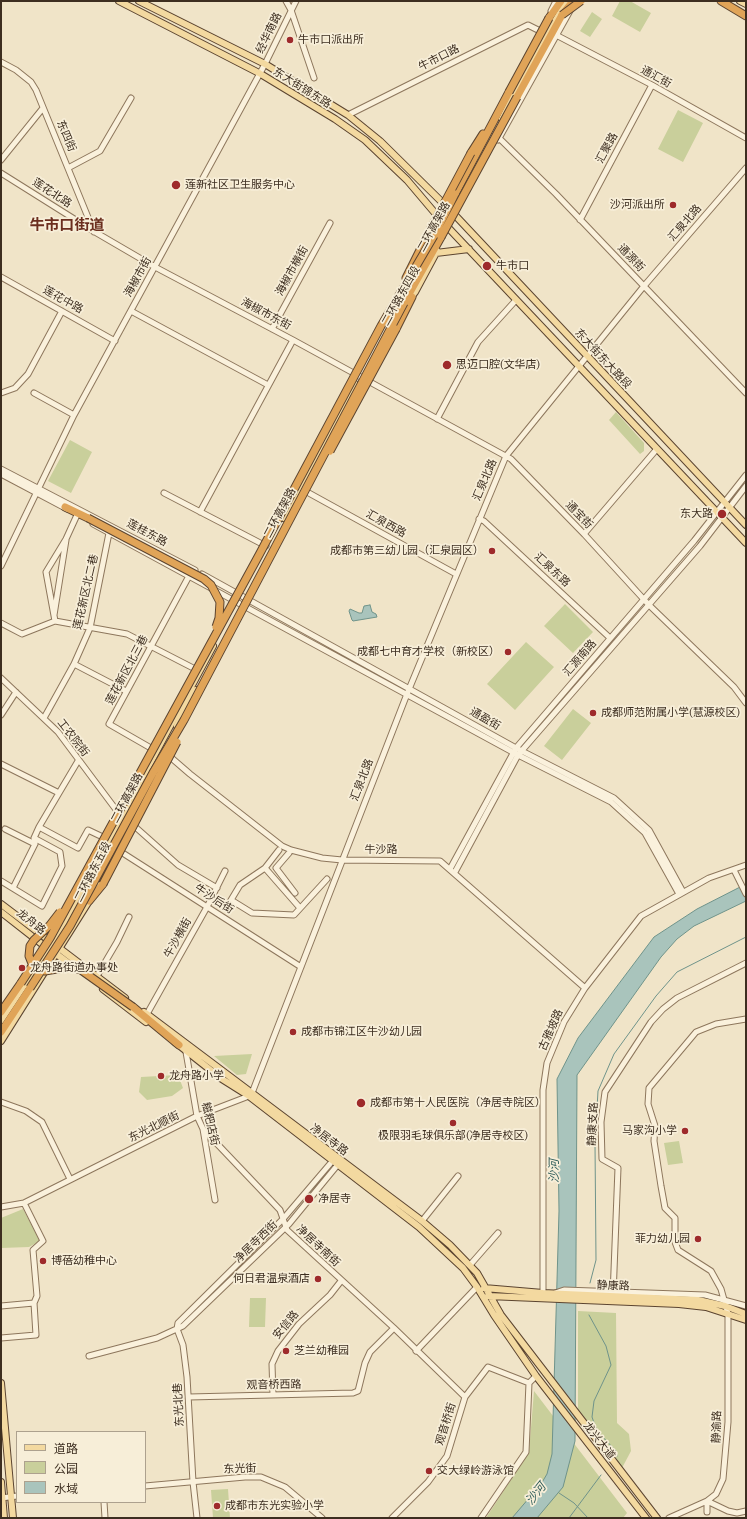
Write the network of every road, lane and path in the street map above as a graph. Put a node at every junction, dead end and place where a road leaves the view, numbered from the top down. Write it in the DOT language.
graph roads {
  1 [pos="119,1"];
  2 [pos="140,1"];
  3 [pos="286,1"];
  4 [pos="296,1"];
  5 [pos="556,1"];
  6 [pos="562,1"];
  7 [pos="567,1"];
  8 [pos="573,1"];
  9 [pos="577,1"];
  10 [pos="581,1"];
  11 [pos="721,1"];
  12 [pos="740,1"];
  13 [pos="746,4"];
  14 [pos="291,10"];
  15 [pos="562,16"];
  16 [pos="746,16"];
  17 [pos="540,31"];
  18 [pos="556,35"];
  19 [pos="1,62"];
  20 [pos="265,64"];
  21 [pos="526,66"];
  22 [pos="259,73"];
  23 [pos="314,78"];
  24 [pos="652,85"];
  25 [pos="131,98"];
  26 [pos="502,104"];
  27 [pos="43,108"];
  28 [pos="348,115"];
  29 [pos="488,128"];
  30 [pos="499,138"];
  31 [pos="746,138"];
  32 [pos="493,148"];
  33 [pos="485,152"];
  34 [pos="1,160"];
  35 [pos="68,168"];
  36 [pos="746,168"];
  37 [pos="1,173"];
  38 [pos="446,207"];
  39 [pos="453,213"];
  40 [pos="440,219"];
  41 [pos="580,220"];
  42 [pos="330,223"];
  43 [pos="448,228"];
  44 [pos="95,232"];
  45 [pos="469,249"];
  46 [pos="436,253"];
  47 [pos="155,267"];
  48 [pos="1,277"];
  49 [pos="644,286"];
  50 [pos="402,290"];
  51 [pos="415,292"];
  52 [pos="516,300"];
  53 [pos="62,311"];
  54 [pos="131,311"];
  55 [pos="381,326"];
  56 [pos="272,329"];
  57 [pos="115,340"];
  58 [pos="293,340"];
  59 [pos="588,358"];
  60 [pos="580,368"];
  61 [pos="358,376"];
  62 [pos="367,380"];
  63 [pos="268,385"];
  64 [pos="1,393"];
  65 [pos="34,393"];
  66 [pos="746,393"];
  67 [pos="74,416"];
  68 [pos="437,419"];
  69 [pos="656,450"];
  70 [pos="506,456"];
  71 [pos="1,468"];
  72 [pos="1,474"];
  73 [pos="746,475"];
  74 [pos="746,486"];
  75 [pos="37,490"];
  76 [pos="304,490"];
  77 [pos="164,493"];
  78 [pos="725,502"];
  79 [pos="65,507"];
  80 [pos="730,508"];
  81 [pos="200,512"];
  82 [pos="717,512"];
  83 [pos="77,515"];
  84 [pos="722,518"];
  85 [pos="479,519"];
  86 [pos="746,525"];
  87 [pos="109,533"];
  88 [pos="584,534"];
  89 [pos="66,539"];
  90 [pos="746,543"];
  91 [pos="267,547"];
  92 [pos="1,566"];
  93 [pos="456,574"];
  94 [pos="189,576"];
  95 [pos="243,596"];
  96 [pos="643,599"];
  97 [pos="239,603"];
  98 [pos="648,604"];
  99 [pos="54,619"];
  100 [pos="1,623"];
  101 [pos="90,628"];
  102 [pos="610,638"];
  103 [pos="151,645"];
  104 [pos="204,657"];
  105 [pos="74,664"];
  106 [pos="200,671"];
  107 [pos="1,678"];
  108 [pos="409,687"];
  109 [pos="126,691"];
  110 [pos="16,692"];
  111 [pos="406,694"];
  112 [pos="746,703"];
  113 [pos="1,715"];
  114 [pos="44,718"];
  115 [pos="184,720"];
  116 [pos="164,750"];
  117 [pos="522,750"];
  118 [pos="157,751"];
  119 [pos="515,752"];
  120 [pos="78,761"];
  121 [pos="1,764"];
  122 [pos="59,793"];
  123 [pos="122,818"];
  124 [pos="129,821"];
  125 [pos="39,827"];
  126 [pos="5,828"];
  127 [pos="109,840"];
  128 [pos="35,841"];
  129 [pos="100,847"];
  130 [pos="116,848"];
  131 [pos="280,850"];
  132 [pos="289,854"];
  133 [pos="342,860"];
  134 [pos="746,865"];
  135 [pos="266,868"];
  136 [pos="452,870"];
  137 [pos="734,870"];
  138 [pos="225,871"];
  139 [pos="327,879"];
  140 [pos="1,881"];
  141 [pos="12,888"];
  142 [pos="217,888"];
  143 [pos="745,892"];
  144 [pos="295,893"];
  145 [pos="681,893"];
  146 [pos="89,902"];
  147 [pos="1,904"];
  148 [pos="207,907"];
  149 [pos="300,908"];
  150 [pos="1,912"];
  151 [pos="129,917"];
  152 [pos="50,946"];
  153 [pos="59,952"];
  154 [pos="746,963"];
  155 [pos="301,967"];
  156 [pos="97,976"];
  157 [pos="585,988"];
  158 [pos="1,1012"];
  159 [pos="147,1014"];
  160 [pos="746,1019"];
  161 [pos="1,1020"];
  162 [pos="1,1032"];
  163 [pos="1,1041"];
  164 [pos="179,1045"];
  165 [pos="186,1052"];
  166 [pos="250,1095"];
  167 [pos="1,1102"];
  168 [pos="197,1116"];
  169 [pos="203,1129"];
  170 [pos="336,1161"];
  171 [pos="458,1176"];
  172 [pos="70,1179"];
  173 [pos="215,1200"];
  174 [pos="24,1203"];
  175 [pos="1,1207"];
  176 [pos="283,1219"];
  177 [pos="422,1221"];
  178 [pos="286,1227"];
  179 [pos="498,1233"];
  180 [pos="470,1265"];
  181 [pos="341,1281"];
  182 [pos="478,1287"];
  183 [pos="487,1288"];
  184 [pos="543,1293"];
  185 [pos="613,1293"];
  186 [pos="482,1296"];
  187 [pos="491,1297"];
  188 [pos="723,1299"];
  189 [pos="34,1303"];
  190 [pos="1,1306"];
  191 [pos="725,1306"];
  192 [pos="746,1306"];
  193 [pos="728,1314"];
  194 [pos="746,1314"];
  195 [pos="746,1320"];
  196 [pos="394,1328"];
  197 [pos="177,1329"];
  198 [pos="1,1338"];
  199 [pos="416,1351"];
  200 [pos="89,1356"];
  201 [pos="536,1376"];
  202 [pos="549,1380"];
  203 [pos="1,1383"];
  204 [pos="529,1383"];
  205 [pos="273,1395"];
  206 [pos="189,1397"];
  207 [pos="465,1397"];
  208 [pos="1,1482"];
  209 [pos="193,1482"];
  210 [pos="146,1486"];
  211 [pos="14,1497"];
  212 [pos="2,1498"];
  213 [pos="708,1501"];
  214 [pos="104,1503"];
  215 [pos="707,1512"];
  216 [pos="746,1512"];
  217 [pos="320,1517"];
  218 [pos="4,1518"];
  219 [pos="13,1518"];
  220 [pos="105,1518"];
  221 [pos="197,1518"];
  222 [pos="392,1518"];
  223 [pos="481,1518"];
  224 [pos="646,1518"];
  225 [pos="657,1518"];
  226 [pos="669,1518"];
  1 -- 22 [label="main road, 东大街锦东路"];
  2 -- 20 [label="main road, 东大街锦东路"];
  3 -- 14 [label="street"];
  4 -- 14 [label="street, 经华南路"];
  5 -- 17 [label="street"];
  6 -- 21 [label="main road, 二环路东四段, bridge"];
  6 -- 50 [label="highway, 二环高架路, bridge"];
  7 -- 21 [label="main road, 二环路东四段"];
  8 -- 15 [label="highway, 二环高架路, bridge"];
  9 -- 18 [label="street"];
  10 -- 15 [label="highway, bridge"];
  11 -- 16 [label="highway"];
  12 -- 13 [label="main road"];
  14 -- 20 [label="street, 经华南路"];
  14 -- 23 [label="street"];
  15 -- 76 [label="highway, 二环高架路, bridge"];
  17 -- 26 [label="street"];
  17 -- 28 [label="street, 牛市口路"];
  18 -- 24 [label="street, 通汇街"];
  18 -- 30 [label="street"];
  19 -- 27 [label="street, 东四街"];
  20 -- 22 [label="street, 经华南路"];
  20 -- 28 [label="main road, 东大街锦东路"];
  21 -- 26 [label="main road, 二环路东四段"];
  21 -- 33 [label="main road, 二环路东四段"];
  22 -- 40 [label="main road, 东大街锦东路"];
  22 -- 47 [label="street, 海椒市街"];
  24 -- 31 [label="street, 通汇街"];
  24 -- 41 [label="street, 汇聚路"];
  25 -- 35 [label="street"];
  26 -- 29 [label="main road, 二环路东四段"];
  27 -- 34 [label="street"];
  27 -- 35 [label="street, 东四街"];
  28 -- 38 [label="main road, 东大街锦东路"];
  29 -- 38 [label="main road, 二环路东四段"];
  29 -- 50 [label="highway, bridge"];
  30 -- 32 [label="street"];
  30 -- 41 [label="street, 通源街"];
  32 -- 33 [label="main road"];
  33 -- 39 [label="main road, 二环路东四段"];
  35 -- 44 [label="street, 东四街"];
  36 -- 49 [label="street, 汇泉北路"];
  37 -- 44 [label="street, 莲花北路"];
  38 -- 39 [label="main road, 东大街东大路段"];
  38 -- 40 [label="main road, 二环路东四段"];
  39 -- 43 [label="main road, 二环路东四段"];
  39 -- 59 [label="main road, 东大街东大路段"];
  40 -- 43 [label="main road, 东大街锦东路"];
  40 -- 61 [label="main road, 二环路东四段"];
  41 -- 49 [label="street, 通源街"];
  42 -- 56 [label="street, 海椒市横街"];
  43 -- 45 [label="main road, 东大街东大路段"];
  43 -- 46 [label="main road, 二环路东四段"];
  44 -- 47 [label="street, 莲花北路"];
  45 -- 46 [label="main road"];
  45 -- 52 [label="main road, 东大街东大路段"];
  46 -- 51 [label="main road, 二环路东四段"];
  47 -- 54 [label="street, 海椒市街"];
  47 -- 56 [label="street, 海椒市东街"];
  48 -- 53 [label="street, 莲花中路"];
  49 -- 59 [label="street, 汇泉北路"];
  49 -- 66 [label="street, 通源街"];
  50 -- 55 [label="highway, 二环高架路, bridge"];
  51 -- 62 [label="main road, 二环路东四段"];
  51 -- 76 [label="highway, bridge"];
  52 -- 60 [label="main road, 东大街东大路段"];
  52 -- 68 [label="street"];
  53 -- 57 [label="street, 莲花中路"];
  53 -- 64 [label="street"];
  54 -- 57 [label="street, 海椒市街"];
  54 -- 63 [label="street"];
  55 -- 76 [label="highway, bridge"];
  55 -- 104 [label="highway, 二环高架路, bridge"];
  56 -- 58 [label="street, 海椒市东街"];
  57 -- 67 [label="street, 海椒市街"];
  58 -- 61 [label="street, 海椒市东街"];
  58 -- 63 [label="street"];
  59 -- 60 [label="street, 汇泉北路"];
  59 -- 78 [label="main road, 东大街东大路段"];
  60 -- 69 [label="main road, 东大街东大路段"];
  60 -- 70 [label="street, 汇泉北路"];
  61 -- 62 [label="street, 海椒市东街"];
  61 -- 76 [label="main road, 二环路东四段"];
  62 -- 68 [label="street, 通宝街"];
  62 -- 76 [label="main road, 二环路东四段"];
  63 -- 81 [label="street"];
  65 -- 67 [label="street"];
  67 -- 75 [label="street, 海椒市街"];
  68 -- 70 [label="street, 通宝街"];
  69 -- 82 [label="main road, 东大街东大路段"];
  69 -- 88 [label="street"];
  70 -- 85 [label="street, 汇泉北路"];
  70 -- 88 [label="street, 通宝街"];
  71 -- 75 [label="street"];
  72 -- 75 [label="street"];
  73 -- 78 [label="street, 汇源南路"];
  74 -- 80 [label="street, 汇源南路"];
  75 -- 79 [label="street, 莲桂东路"];
  75 -- 92 [label="street, 海椒市街"];
  75 -- 95 [label="street, 莲桂东路"];
  76 -- 91 [label="main road, 二环路东四段"];
  76 -- 93 [label="street, 汇泉西路"];
  76 -- 95 [label="main road, 二环路东四段"];
  76 -- 115 [label="highway, 二环高架路, bridge"];
  77 -- 81 [label="street"];
  78 -- 80 [label="main road, 东大街东大路段"];
  78 -- 82 [label="street, 汇源南路"];
  79 -- 83 [label="street, 莲桂东路"];
  79 -- 104 [label="highway, bridge"];
  80 -- 84 [label="street, 汇源南路"];
  80 -- 86 [label="main road, 东大街东大路段"];
  81 -- 91 [label="street"];
  82 -- 84 [label="main road, 东大街东大路段"];
  82 -- 96 [label="street, 汇源南路"];
  83 -- 87 [label="street, 莲桂东路"];
  83 -- 89 [label="street"];
  84 -- 90 [label="main road, 东大街东大路段"];
  84 -- 98 [label="street, 汇源南路"];
  85 -- 93 [label="street, 汇泉北路"];
  85 -- 102 [label="street, 汇泉东路"];
  87 -- 94 [label="street, 莲桂东路"];
  87 -- 101 [label="street, 莲花新区北二巷"];
  88 -- 96 [label="street, 通宝街"];
  89 -- 99 [label="street"];
  89 -- 99 [label="street"];
  91 -- 95 [label="main road, 二环路东四段"];
  93 -- 108 [label="street, 汇泉北路"];
  94 -- 97 [label="street, 莲桂东路"];
  94 -- 103 [label="street, 莲花新区北三巷"];
  95 -- 97 [label="main road, 二环路东五段"];
  95 -- 108 [label="street, 通盈街"];
  96 -- 98 [label="street, 通宝街"];
  96 -- 102 [label="street, 汇源南路"];
  97 -- 106 [label="main road, 二环路东五段"];
  97 -- 111 [label="street, 通盈街"];
  97 -- 116 [label="main road, 二环路东五段"];
  98 -- 112 [label="street, 通宝街"];
  98 -- 117 [label="street, 汇源南路"];
  99 -- 100 [label="street"];
  99 -- 101 [label="street"];
  101 -- 103 [label="street"];
  101 -- 105 [label="street, 莲花新区北二巷"];
  102 -- 119 [label="street, 汇源南路"];
  103 -- 106 [label="street"];
  103 -- 109 [label="street, 莲花新区北三巷"];
  104 -- 129 [label="highway, 二环高架路, bridge"];
  105 -- 109 [label="street"];
  105 -- 114 [label="street, 莲花新区北二巷"];
  106 -- 118 [label="main road, 二环路东五段"];
  107 -- 110 [label="street, 工农院街"];
  108 -- 111 [label="street, 汇泉北路"];
  108 -- 119 [label="street, 通盈街"];
  109 -- 118 [label="street, 莲花新区北三巷"];
  110 -- 113 [label="street"];
  110 -- 114 [label="street, 工农院街"];
  111 -- 119 [label="street, 通盈街"];
  111 -- 133 [label="street, 汇泉北路"];
  114 -- 120 [label="street, 工农院街"];
  115 -- 146 [label="highway, bridge"];
  115 -- 162 [label="highway, 二环高架路, bridge"];
  116 -- 124 [label="main road, 二环路东五段"];
  116 -- 133 [label="street, 牛沙路"];
  117 -- 119 [label="street, 通盈街"];
  117 -- 145 [label="street, 通盈街"];
  118 -- 123 [label="main road, 二环路东五段"];
  119 -- 136 [label="street, 汇源南路"];
  119 -- 145 [label="street, 通盈街"];
  120 -- 122 [label="street"];
  120 -- 123 [label="street, 工农院街"];
  121 -- 122 [label="street"];
  122 -- 125 [label="street"];
  123 -- 127 [label="main road, 二环路东五段"];
  124 -- 130 [label="main road, 二环路东五段"];
  124 -- 142 [label="street"];
  125 -- 127 [label="street"];
  125 -- 128 [label="street"];
  126 -- 128 [label="street"];
  127 -- 152 [label="main road, 二环路东五段"];
  128 -- 141 [label="street"];
  128 -- 141 [label="street"];
  129 -- 158 [label="highway, 二环高架路, bridge"];
  129 -- 164 [label="highway, bridge"];
  130 -- 146 [label="main road, 二环路东五段"];
  130 -- 148 [label="street, 牛沙后街"];
  131 -- 135 [label="street"];
  132 -- 144 [label="street"];
  133 -- 136 [label="street, 牛沙路"];
  133 -- 155 [label="street, 汇泉北路"];
  134 -- 137 [label="street, 古雅坡路"];
  135 -- 149 [label="street"];
  135 -- 149 [label="street"];
  136 -- 157 [label="street, 牛沙路"];
  137 -- 143 [label="street"];
  137 -- 145 [label="street, 古雅坡路"];
  138 -- 142 [label="street, 牛沙横街"];
  139 -- 149 [label="street"];
  140 -- 141 [label="street"];
  142 -- 148 [label="street, 牛沙横街"];
  145 -- 157 [label="street, 古雅坡路"];
  146 -- 153 [label="main road, 二环路东五段"];
  147 -- 152 [label="main road"];
  148 -- 155 [label="street, 牛沙后街"];
  148 -- 159 [label="street, 牛沙横街"];
  150 -- 152 [label="main road, 龙舟路"];
  151 -- 156 [label="street"];
  152 -- 153 [label="main road, 净居寺路"];
  152 -- 161 [label="main road, 二环路东五段"];
  153 -- 156 [label="main road, 净居寺路"];
  153 -- 163 [label="main road, 二环路东五段"];
  153 -- 164 [label="main road, 净居寺路"];
  154 -- 185 [label="street, 静康支路"];
  155 -- 166 [label="street, 汇泉北路"];
  156 -- 159 [label="main road, 净居寺路"];
  157 -- 184 [label="street, 古雅坡路"];
  159 -- 166 [label="main road, 净居寺路"];
  160 -- 188 [label="street, 静渝路"];
  164 -- 165 [label="main road, 净居寺路"];
  165 -- 166 [label="main road, 净居寺路"];
  165 -- 168 [label="street, 糍粑店街"];
  166 -- 168 [label="street, 东光北顺街"];
  166 -- 170 [label="main road, 净居寺路"];
  167 -- 172 [label="street"];
  168 -- 169 [label="street, 糍粑店街"];
  168 -- 172 [label="street, 东光北顺街"];
  169 -- 173 [label="street, 糍粑店街"];
  169 -- 176 [label="street, 净居寺南街"];
  170 -- 176 [label="street, 净居寺西街"];
  170 -- 177 [label="main road, 净居寺路"];
  170 -- 178 [label="street, 净居寺西街"];
  170 -- 182 [label="main road, 净居寺路"];
  171 -- 177 [label="street"];
  172 -- 174 [label="street, 东光北顺街"];
  174 -- 175 [label="street, 东光北顺街"];
  174 -- 189 [label="street"];
  176 -- 178 [label="street, 净居寺南街"];
  176 -- 197 [label="street, 净居寺西街"];
  177 -- 180 [label="main road, 净居寺路"];
  178 -- 181 [label="street, 净居寺南街"];
  178 -- 197 [label="street, 净居寺西街"];
  179 -- 180 [label="street"];
  180 -- 183 [label="main road, 净居寺路"];
  181 -- 196 [label="street, 净居寺南街"];
  181 -- 205 [label="street, 安信路"];
  182 -- 183 [label="main road, 静康路"];
  182 -- 186 [label="main road, 净居寺路"];
  182 -- 199 [label="street"];
  183 -- 184 [label="main road, 静康路"];
  183 -- 187 [label="main road, 净居寺路"];
  184 -- 185 [label="main road, 静康路"];
  185 -- 188 [label="street"];
  185 -- 191 [label="main road, 静康路"];
  186 -- 187 [label="main road, 静康路"];
  186 -- 201 [label="main road, 净居寺路"];
  187 -- 193 [label="main road, 静康路"];
  187 -- 202 [label="main road, 净居寺路"];
  188 -- 191 [label="street, 静渝路"];
  188 -- 192 [label="street"];
  189 -- 190 [label="street"];
  189 -- 198 [label="street"];
  191 -- 193 [label="street, 静渝路"];
  191 -- 194 [label="main road, 静康路"];
  193 -- 195 [label="main road, 静康路"];
  193 -- 213 [label="street, 静渝路"];
  196 -- 199 [label="street, 净居寺南街"];
  196 -- 205 [label="street, 观音桥西路"];
  197 -- 200 [label="street, 净居寺西街"];
  197 -- 206 [label="street, 东光北巷"];
  199 -- 207 [label="street, 净居寺南街"];
  201 -- 204 [label="street"];
  201 -- 224 [label="main road, 龙兴大道"];
  202 -- 225 [label="main road, 龙兴大道"];
  203 -- 211 [label="main road"];
  204 -- 207 [label="street, 观音桥街"];
  204 -- 223 [label="street"];
  205 -- 206 [label="street, 观音桥西路"];
  206 -- 209 [label="street, 东光北巷"];
  207 -- 222 [label="street, 观音桥街"];
  208 -- 212 [label="main road"];
  209 -- 210 [label="street, 东光街"];
  209 -- 217 [label="street, 东光街"];
  209 -- 221 [label="street, 东光北巷"];
  211 -- 212 [label="street"];
  211 -- 219 [label="main road"];
  212 -- 218 [label="main road"];
  213 -- 215 [label="street"];
  213 -- 216 [label="street"];
  213 -- 226 [label="street, 静渝路"];
  214 -- 220 [label="street"];
}
